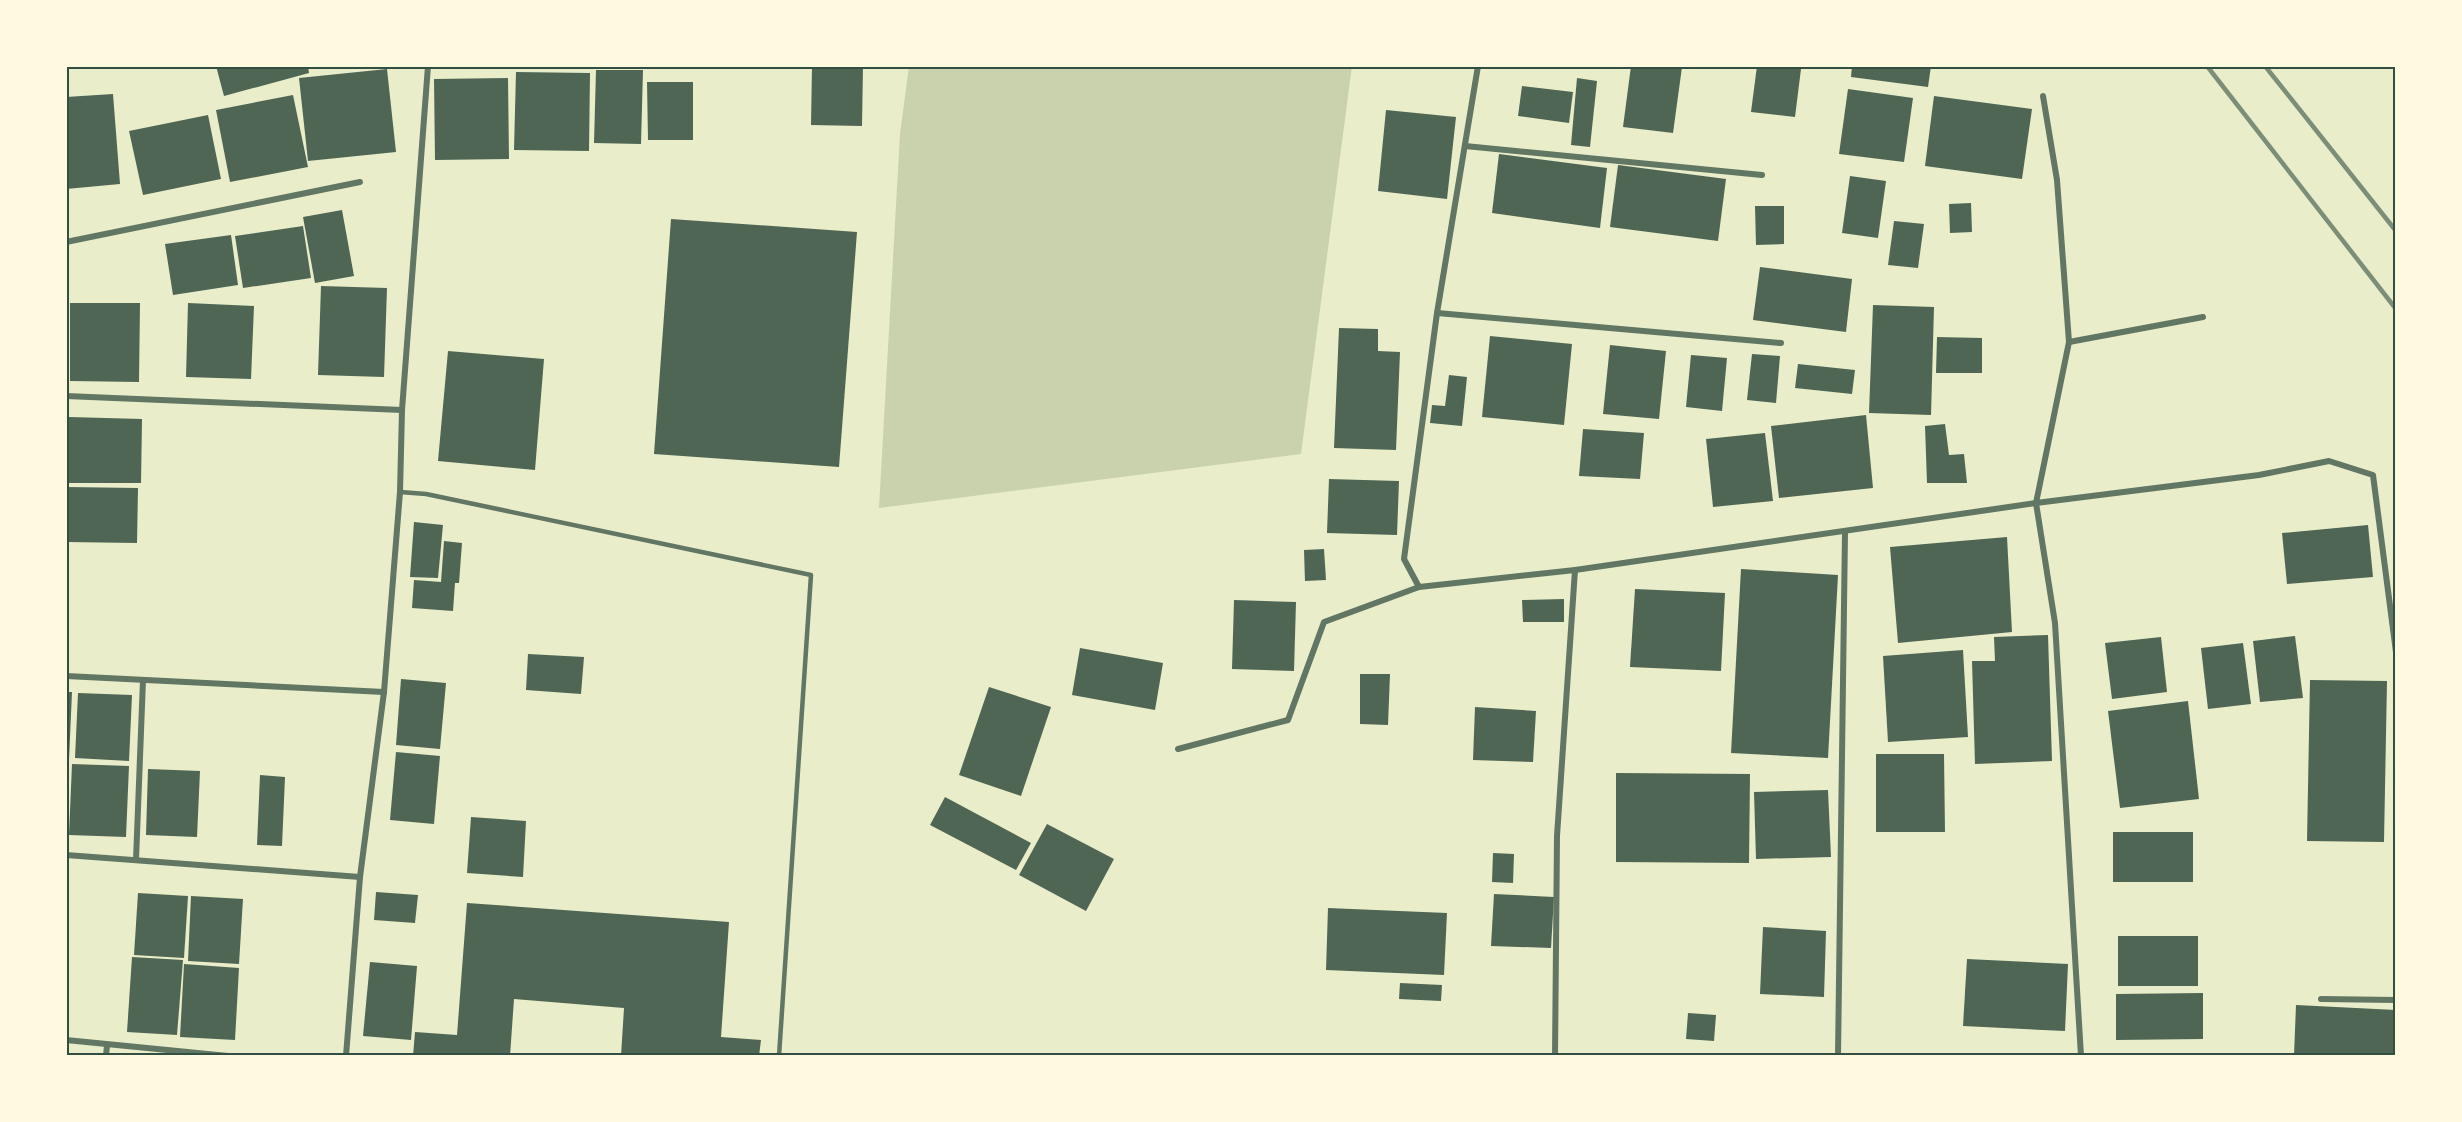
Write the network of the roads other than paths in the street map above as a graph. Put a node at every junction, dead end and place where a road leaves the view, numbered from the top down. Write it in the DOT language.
graph roads {
  1 [pos="428,66"];
  2 [pos="1478,66"];
  3 [pos="2043,96"];
  4 [pos="1465,146"];
  5 [pos="1762,175"];
  6 [pos="360,182"];
  7 [pos="66,242"];
  8 [pos="1437,313"];
  9 [pos="2203,317"];
  10 [pos="2069,342"];
  11 [pos="1781,343"];
  12 [pos="66,396"];
  13 [pos="402,410"];
  14 [pos="400,492"];
  15 [pos="2036,503"];
  16 [pos="1845,532"];
  17 [pos="1575,570"];
  18 [pos="1419,587"];
  19 [pos="2396,652"];
  20 [pos="66,676"];
  21 [pos="143,680"];
  22 [pos="384,692"];
  23 [pos="1178,749"];
  24 [pos="66,855"];
  25 [pos="136,860"];
  26 [pos="360,877"];
  27 [pos="2321,999"];
  28 [pos="2396,1000"];
  29 [pos="66,1041"];
  30 [pos="107,1045"];
  31 [pos="106,1056"];
  32 [pos="228,1056"];
  33 [pos="346,1056"];
  34 [pos="779,1056"];
  35 [pos="1555,1056"];
  36 [pos="1838,1056"];
  37 [pos="2081,1056"];
  1 -- 13 [label="street"];
  2 -- 4 [label="street"];
  3 -- 10 [label="street"];
  4 -- 5 [label="street"];
  4 -- 8 [label="street"];
  6 -- 7 [label="street"];
  8 -- 11 [label="street"];
  8 -- 18 [label="street"];
  9 -- 10 [label="street"];
  10 -- 15 [label="street"];
  12 -- 13 [label="street"];
  13 -- 14 [label="street"];
  14 -- 22 [label="street"];
  14 -- 34 [label="lane"];
  15 -- 16 [label="street"];
  15 -- 19 [label="street"];
  15 -- 37 [label="street"];
  16 -- 17 [label="street"];
  16 -- 36 [label="street"];
  17 -- 18 [label="street"];
  17 -- 35 [label="street"];
  18 -- 23 [label="street"];
  20 -- 21 [label="street"];
  21 -- 22 [label="street"];
  21 -- 25 [label="street"];
  22 -- 26 [label="street"];
  24 -- 25 [label="street"];
  25 -- 26 [label="street"];
  26 -- 33 [label="street"];
  27 -- 28 [label="street"];
  29 -- 30 [label="street"];
  30 -- 31 [label="street"];
  30 -- 32 [label="street"];
}
